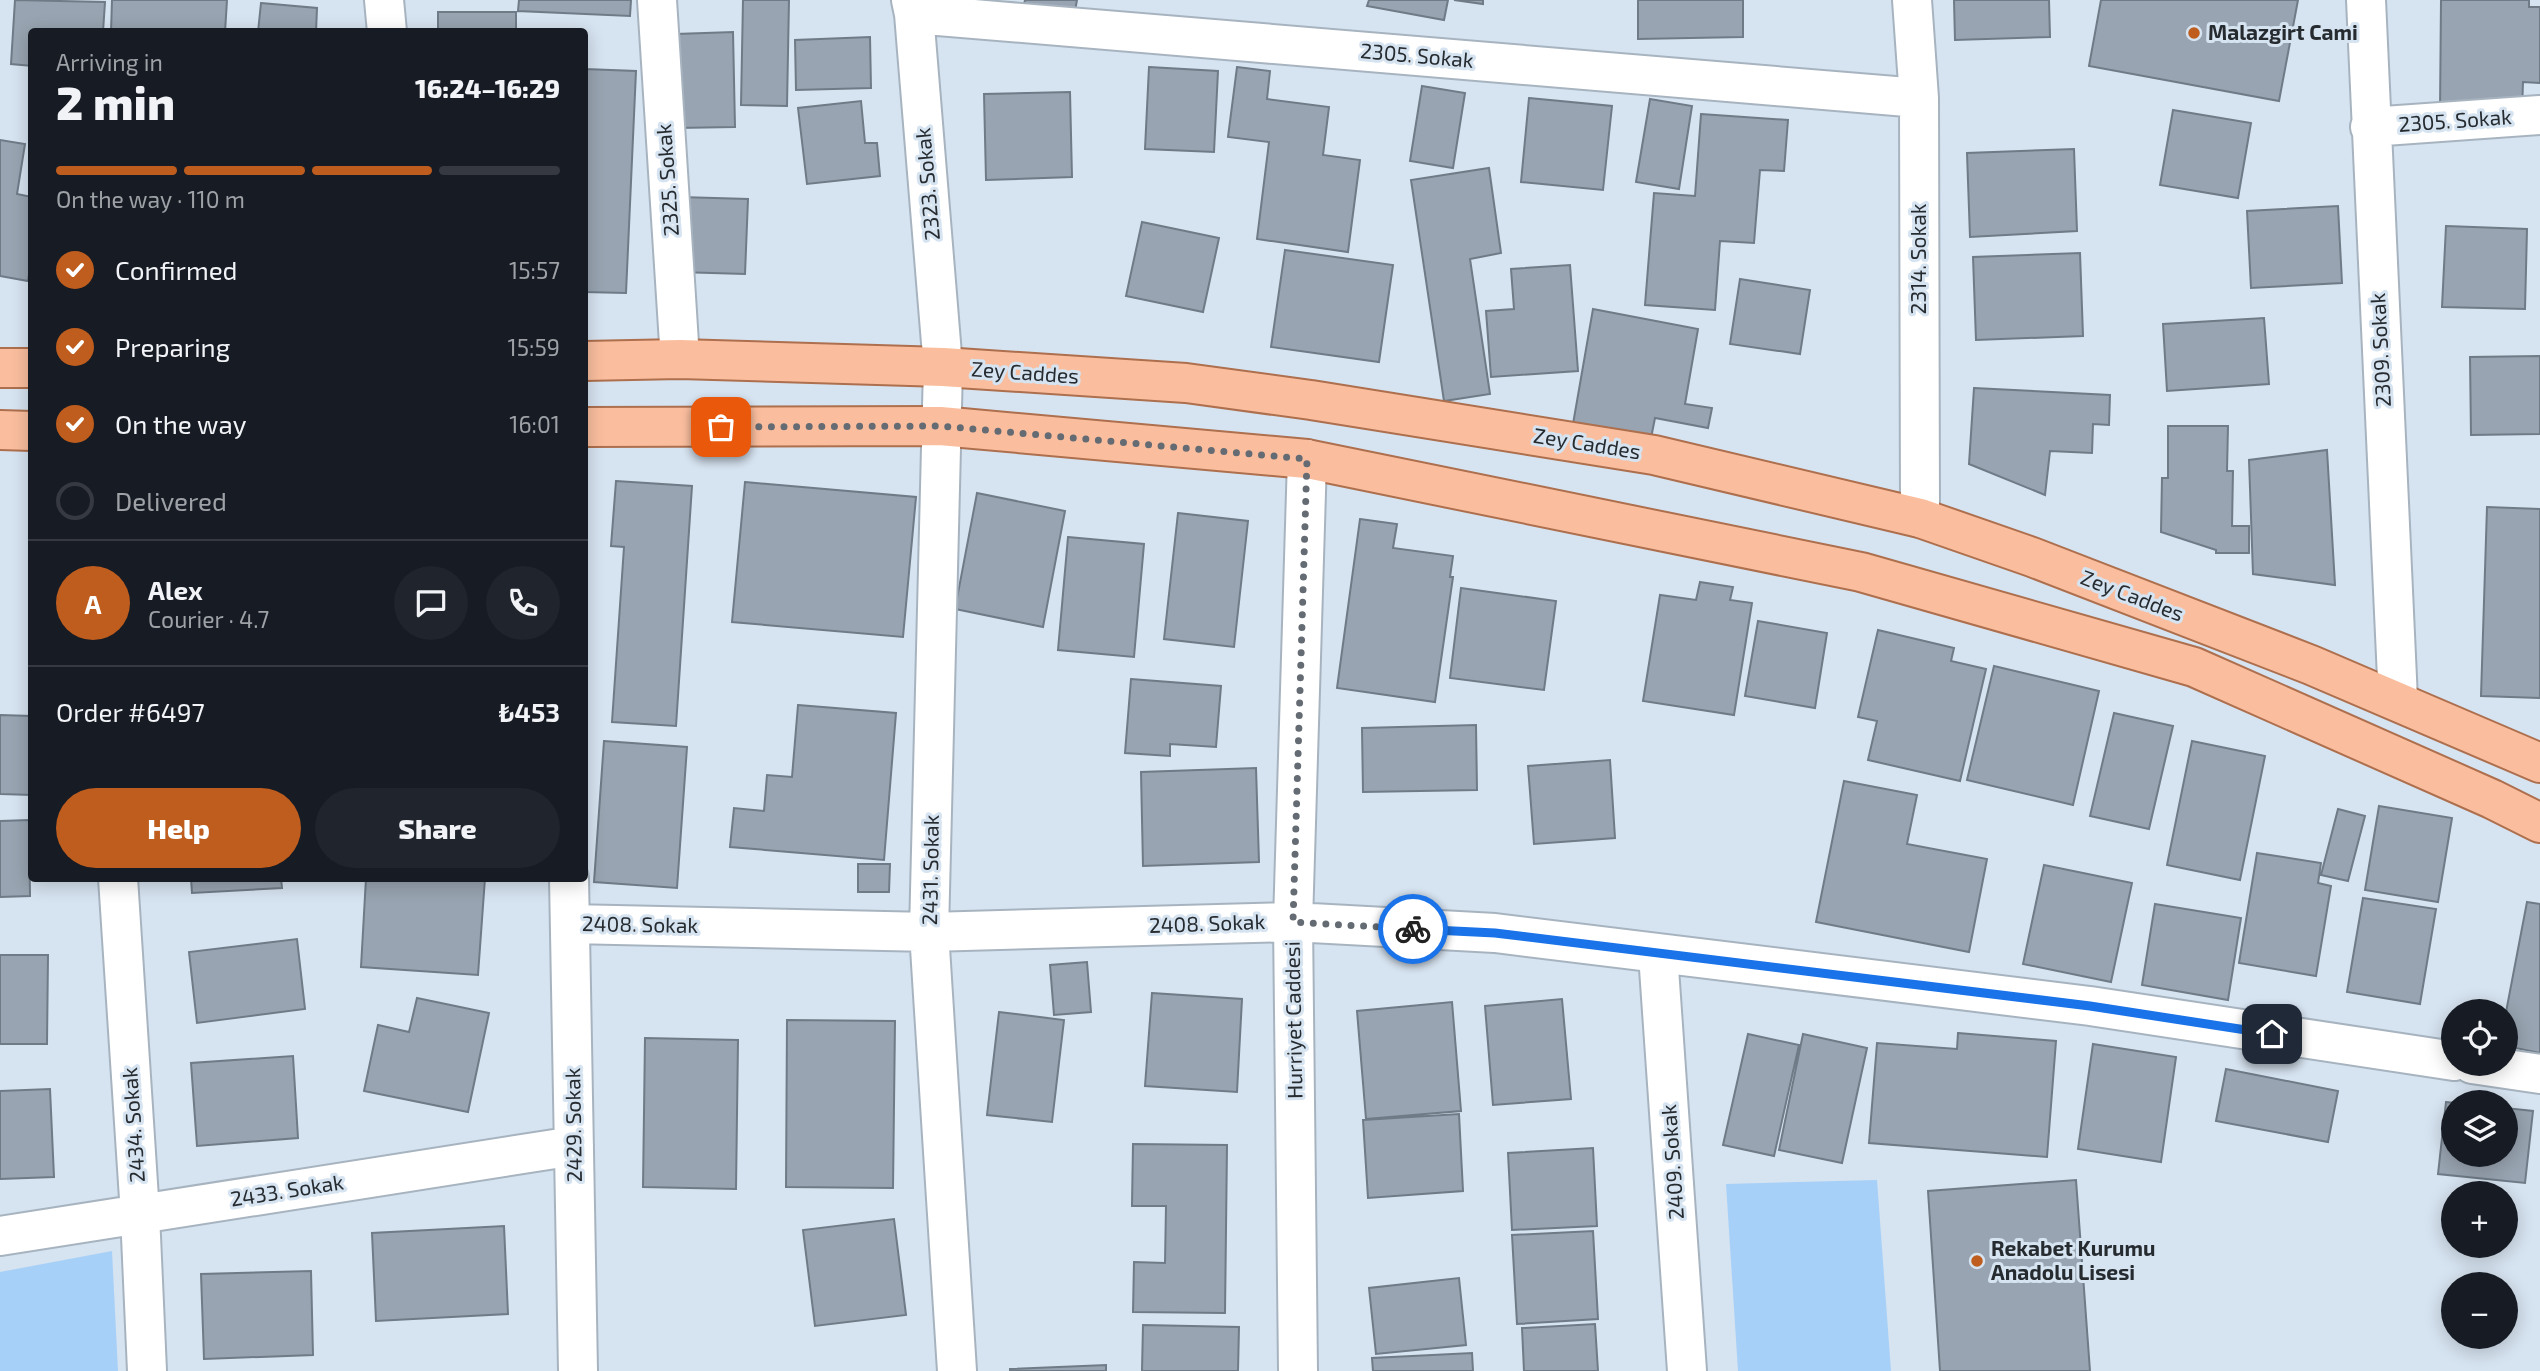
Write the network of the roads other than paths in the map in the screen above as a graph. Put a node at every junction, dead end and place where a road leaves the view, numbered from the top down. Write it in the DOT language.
graph roads {
  1 [pos="384,0"];
  2 [pos="657,0"];
  3 [pos="1912,0"];
  4 [pos="2366,0"];
  5 [pos="913,7"];
  6 [pos="387,28"];
  7 [pos="1919,98"];
  8 [pos="2540,115"];
  9 [pos="2370,127"];
  10 [pos="680,359"];
  11 [pos="588,361"];
  12 [pos="943,367"];
  13 [pos="0,368"];
  14 [pos="28,368"];
  15 [pos="940,426"];
  16 [pos="588,427"];
  17 [pos="0,430"];
  18 [pos="28,431"];
  19 [pos="1307,459"];
  20 [pos="1920,518"];
  21 [pos="2398,700"];
  22 [pos="2540,763"];
  23 [pos="2540,823"];
  24 [pos="118,882"];
  25 [pos="569,882"];
  26 [pos="1293,922"];
  27 [pos="570,924"];
  28 [pos="929,932"];
  29 [pos="1658,954"];
  30 [pos="2441,1059"];
  31 [pos="2518,1071"];
  32 [pos="2540,1074"];
  33 [pos="574,1146"];
  34 [pos="140,1214"];
  35 [pos="0,1236"];
  36 [pos="147,1371"];
  37 [pos="578,1371"];
  38 [pos="957,1371"];
  39 [pos="1298,1371"];
  40 [pos="1687,1371"];
  1 -- 6 [label="street"];
  2 -- 10 [label="street, 2325. Sokak"];
  3 -- 7 [label="street, 2314. Sokak"];
  4 -- 9 [label="street, 2309. Sokak"];
  5 -- 7 [label="street, 2305. Sokak"];
  5 -- 12 [label="street, 2323. Sokak"];
  7 -- 20 [label="street, 2314. Sokak"];
  8 -- 9 [label="street, 2305. Sokak"];
  9 -- 21 [label="street, 2309. Sokak"];
  10 -- 11 [label="main road, Zey Caddes"];
  10 -- 12 [label="main road, Zey Caddes"];
  12 -- 15 [label="street, 2431. Sokak"];
  12 -- 20 [label="main road, Zey Caddes"];
  13 -- 14 [label="main road"];
  15 -- 16 [label="main road"];
  15 -- 19 [label="main road"];
  15 -- 28 [label="street, 2431. Sokak"];
  17 -- 18 [label="main road"];
  19 -- 23 [label="main road"];
  19 -- 26 [label="street, Hurriyet Caddesi"];
  20 -- 21 [label="main road, Zey Caddes"];
  21 -- 22 [label="main road, Zey Caddes"];
  24 -- 34 [label="street, 2434. Sokak"];
  25 -- 27 [label="street, 2429. Sokak"];
  26 -- 28 [label="street, 2408. Sokak"];
  26 -- 29 [label="street, 2408. Sokak"];
  26 -- 39 [label="street, Hurriyet Caddesi"];
  27 -- 28 [label="street, 2408. Sokak"];
  27 -- 33 [label="street, 2429. Sokak"];
  28 -- 38 [label="street, 2431. Sokak"];
  29 -- 30 [label="street, 2408. Sokak"];
  29 -- 40 [label="street, 2409. Sokak"];
  31 -- 32 [label="street"];
  33 -- 34 [label="street, 2433. Sokak"];
  33 -- 37 [label="street, 2429. Sokak"];
  34 -- 35 [label="street, 2433. Sokak"];
  34 -- 36 [label="street, 2434. Sokak"];
}
